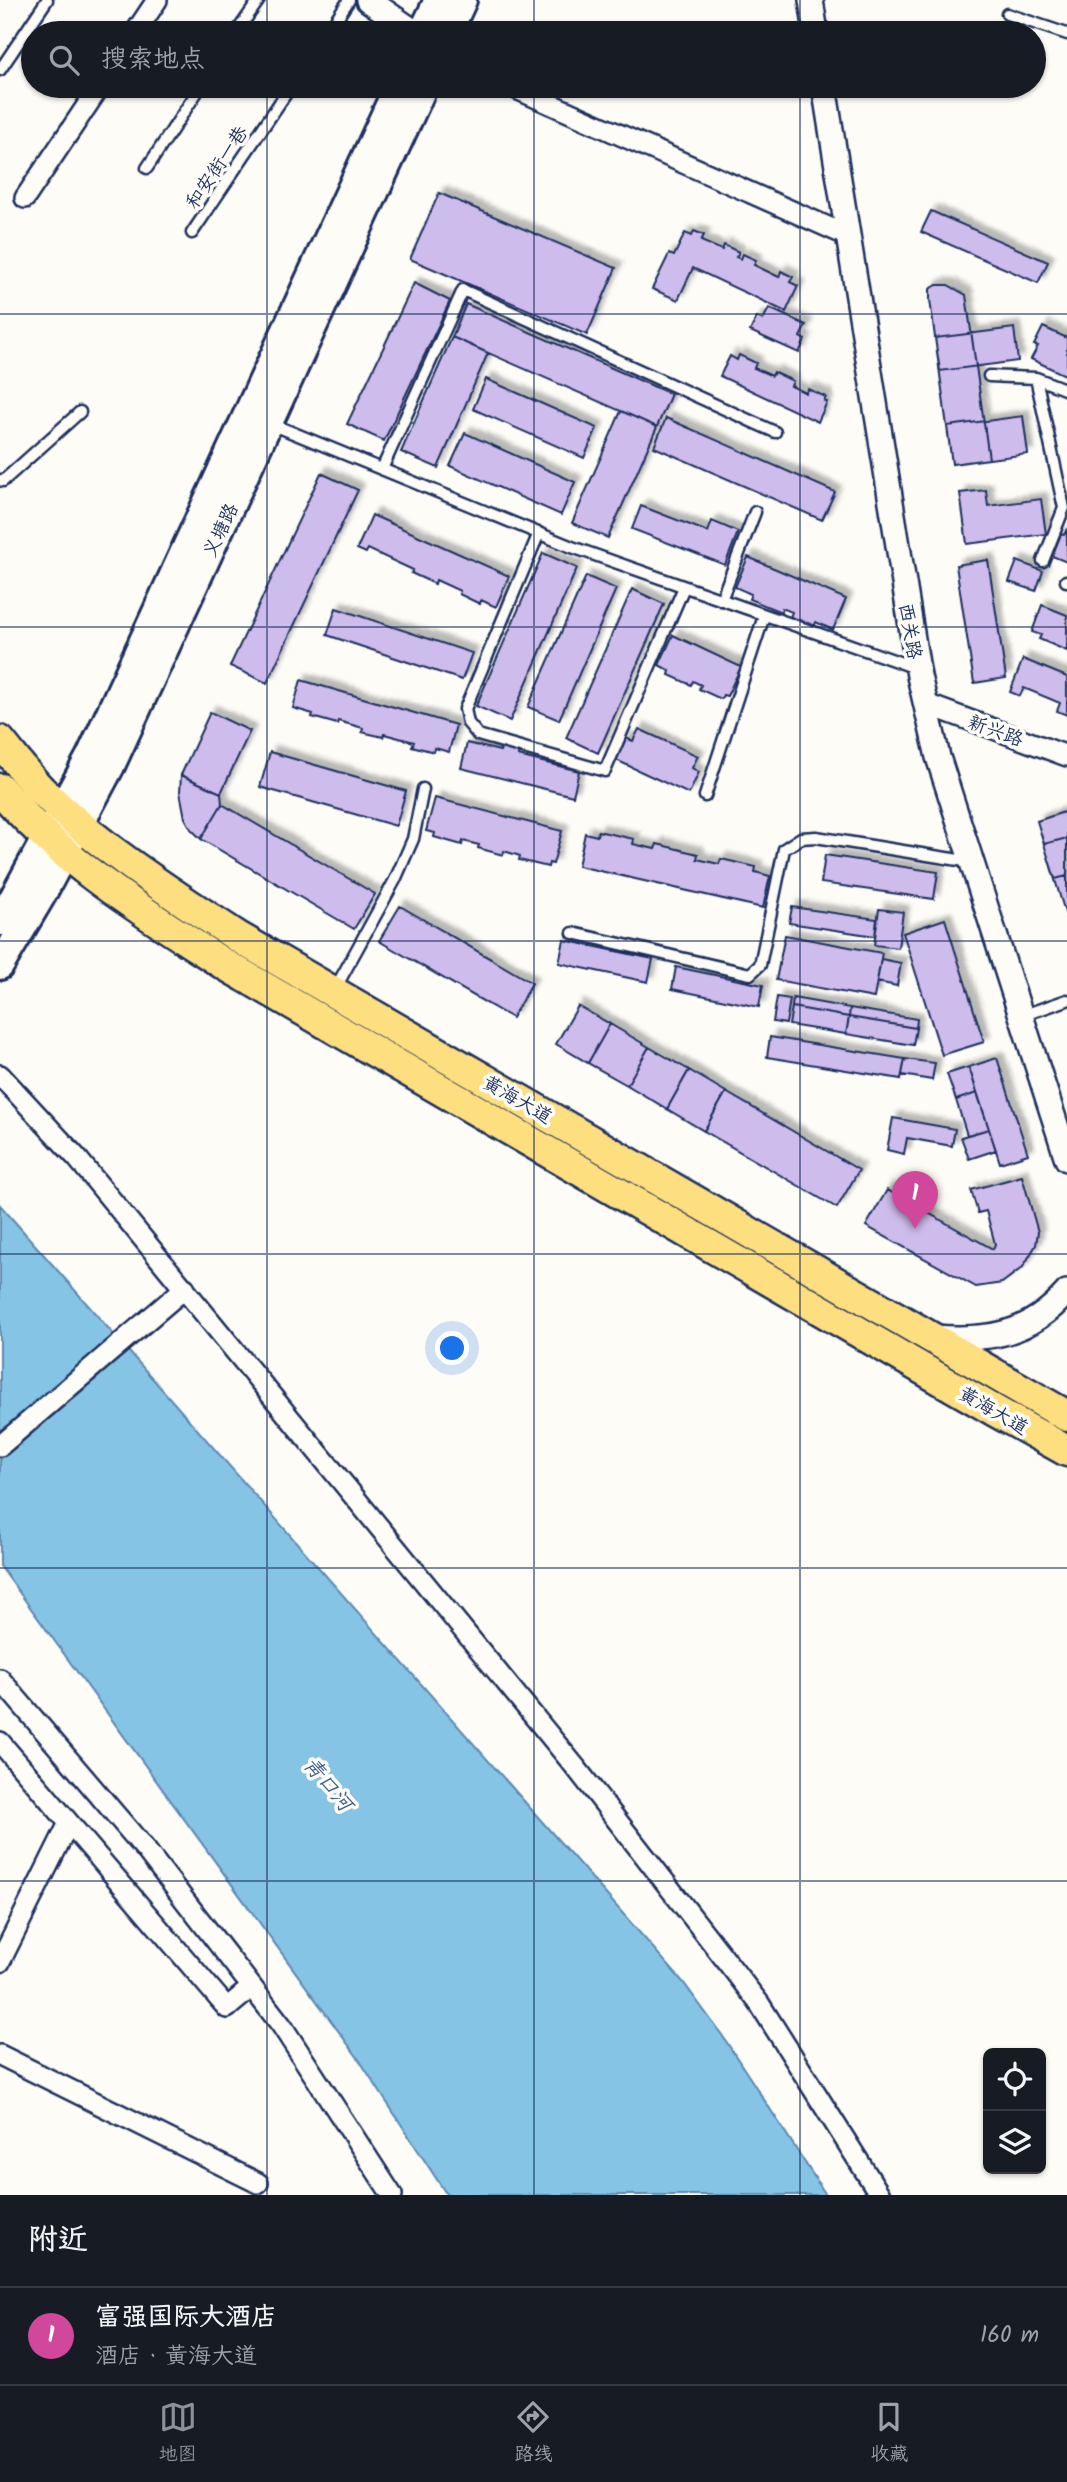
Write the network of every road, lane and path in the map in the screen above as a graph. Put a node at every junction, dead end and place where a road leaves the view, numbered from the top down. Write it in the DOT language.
graph roads {
  1 [pos="47,0"];
  2 [pos="157,0"];
  3 [pos="259,0"];
  4 [pos="349,0"];
  5 [pos="368,0"];
  6 [pos="438,0"];
  7 [pos="463,0"];
  8 [pos="811,0"];
  9 [pos="1007,14"];
  10 [pos="33,21"];
  11 [pos="143,21"];
  12 [pos="244,21"];
  13 [pos="335,21"];
  14 [pos="399,21"];
  15 [pos="428,21"];
  16 [pos="453,21"];
  17 [pos="814,21"];
  18 [pos="1028,21"];
  19 [pos="1046,27"];
  20 [pos="1067,34"];
  21 [pos="21,39"];
  22 [pos="0,70"];
  23 [pos="92,98"];
  24 [pos="193,98"];
  25 [pos="283,98"];
  26 [pos="392,98"];
  27 [pos="418,98"];
  28 [pos="537,98"];
  29 [pos="826,98"];
  30 [pos="147,167"];
  31 [pos="25,198"];
  32 [pos="192,233"];
  33 [pos="848,236"];
  34 [pos="989,376"];
  35 [pos="1036,378"];
  36 [pos="1067,390"];
  37 [pos="80,412"];
  38 [pos="269,422"];
  39 [pos="775,432"];
  40 [pos="382,469"];
  41 [pos="0,480"];
  42 [pos="1065,508"];
  43 [pos="755,512"];
  44 [pos="539,533"];
  45 [pos="1043,561"];
  46 [pos="684,587"];
  47 [pos="721,600"];
  48 [pos="764,616"];
  49 [pos="918,669"];
  50 [pos="926,704"];
  51 [pos="0,741"];
  52 [pos="1067,756"];
  53 [pos="0,789"];
  54 [pos="424,789"];
  55 [pos="705,796"];
  56 [pos="71,817"];
  57 [pos="56,844"];
  58 [pos="971,863"];
  59 [pos="0,922"];
  60 [pos="573,933"];
  61 [pos="0,966"];
  62 [pos="333,992"];
  63 [pos="1067,1000"];
  64 [pos="1021,1016"];
  65 [pos="0,1075"];
  66 [pos="1067,1159"];
  67 [pos="185,1288"];
  68 [pos="1067,1292"];
  69 [pos="927,1336"];
  70 [pos="1067,1416"];
  71 [pos="0,1446"];
  72 [pos="1067,1451"];
  73 [pos="0,1679"];
  74 [pos="0,1742"];
  75 [pos="69,1823"];
  76 [pos="0,1962"];
  77 [pos="252,1987"];
  78 [pos="0,2055"];
  79 [pos="258,2183"];
  80 [pos="392,2195"];
  81 [pos="880,2195"];
  1 -- 10 [label="lane"];
  2 -- 11 [label="street"];
  3 -- 12 [label="lane"];
  4 -- 13 [label="lane"];
  5 -- 14 [label="street"];
  6 -- 15 [label="main road"];
  7 -- 16 [label="main road"];
  8 -- 17 [label="street"];
  9 -- 18 [label="lane"];
  19 -- 20 [label="lane"];
  21 -- 22 [label="lane"];
  23 -- 31 [label="street"];
  24 -- 30 [label="lane"];
  25 -- 32 [label="lane, 和安街一巷"];
  26 -- 56 [label="main road, 义塘路"];
  27 -- 38 [label="main road, 义塘路"];
  28 -- 33 [label="street"];
  29 -- 33 [label="street, 西关路"];
  33 -- 49 [label="street, 西关路"];
  34 -- 35 [label="lane"];
  35 -- 36 [label="lane"];
  35 -- 42 [label="lane"];
  37 -- 41 [label="lane"];
  38 -- 40 [label="lane"];
  38 -- 56 [label="main road, 义塘路"];
  39 -- 40 [label="lane"];
  40 -- 44 [label="lane"];
  42 -- 45 [label="lane"];
  43 -- 47 [label="lane"];
  44 -- 46 [label="lane"];
  44 -- 46 [label="lane"];
  46 -- 47 [label="lane"];
  47 -- 48 [label="lane"];
  48 -- 49 [label="lane"];
  48 -- 55 [label="lane"];
  49 -- 50 [label="street, 西关路"];
  50 -- 52 [label="street, 新兴路"];
  50 -- 58 [label="street, 西关路"];
  51 -- 56 [label="main road, 黄海大道"];
  53 -- 57 [label="main road, 黄海大道"];
  54 -- 62 [label="lane"];
  56 -- 57 [label="main road, 义塘路"];
  56 -- 62 [label="main road, 黄海大道"];
  57 -- 59 [label="main road, 义塘路"];
  57 -- 61 [label="main road, 义塘路"];
  57 -- 72 [label="main road, 黄海大道"];
  58 -- 60 [label="lane"];
  58 -- 64 [label="street, 西关路"];
  62 -- 69 [label="main road, 黄海大道"];
  63 -- 64 [label="lane"];
  64 -- 66 [label="street, 西关路"];
  65 -- 67 [label="street"];
  67 -- 71 [label="street"];
  67 -- 81 [label="street"];
  68 -- 69 [label="street"];
  69 -- 70 [label="main road, 黄海大道"];
  73 -- 77 [label="street"];
  74 -- 75 [label="street"];
  75 -- 76 [label="street"];
  75 -- 77 [label="street"];
  77 -- 80 [label="street"];
  78 -- 79 [label="street"];
}
